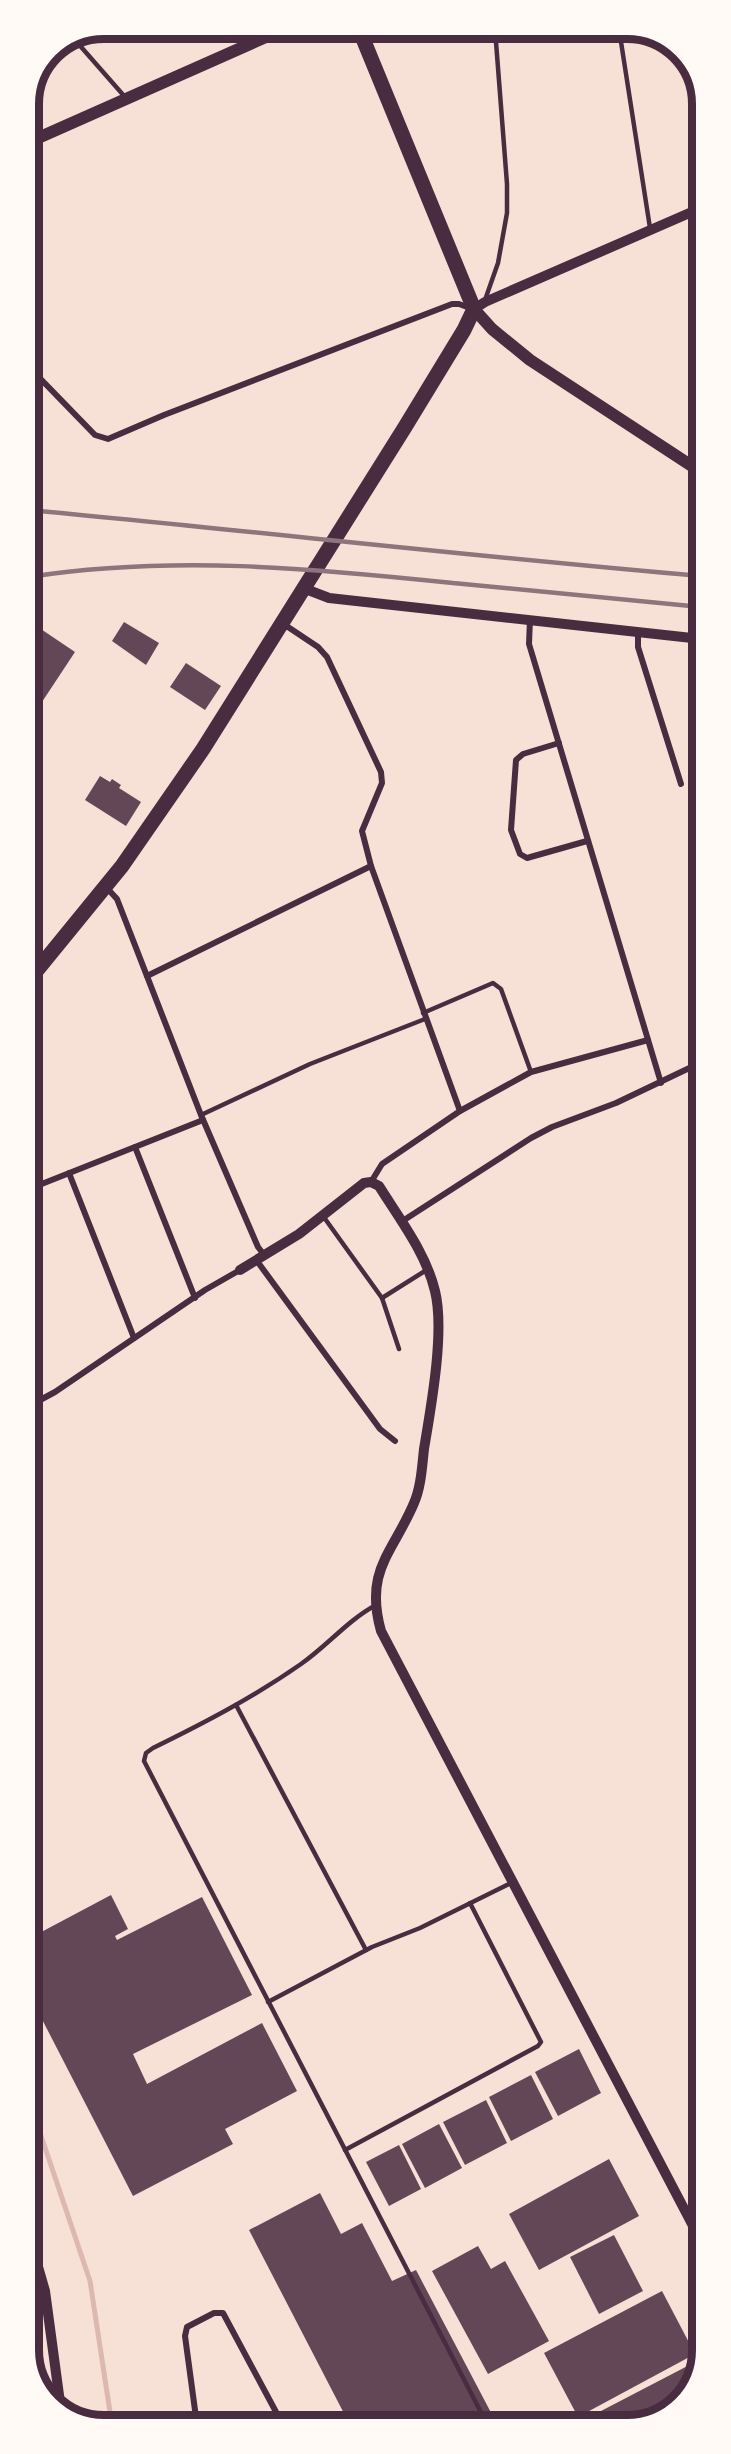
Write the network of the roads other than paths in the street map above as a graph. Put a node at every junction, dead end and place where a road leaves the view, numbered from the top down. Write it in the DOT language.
graph roads {
  1 [pos="261,39"];
  2 [pos="363,39"];
  3 [pos="496,39"];
  4 [pos="622,39"];
  5 [pos="79,44"];
  6 [pos="126,98"];
  7 [pos="39,137"];
  8 [pos="692,212"];
  9 [pos="650,229"];
  10 [pos="479,306"];
  11 [pos="39,377"];
  12 [pos="692,466"];
  13 [pos="303,588"];
  14 [pos="530,619"];
  15 [pos="281,623"];
  16 [pos="638,632"];
  17 [pos="692,638"];
  18 [pos="559,743"];
  19 [pos="681,784"];
  20 [pos="587,841"];
  21 [pos="371,866"];
  22 [pos="105,887"];
  23 [pos="39,968"];
  24 [pos="147,976"];
  25 [pos="424,1016"];
  26 [pos="648,1040"];
  27 [pos="692,1067"];
  28 [pos="531,1072"];
  29 [pos="661,1083"];
  30 [pos="460,1111"];
  31 [pos="202,1117"];
  32 [pos="135,1147"];
  33 [pos="69,1173"];
  34 [pos="371,1182"];
  35 [pos="39,1185"];
  36 [pos="323,1216"];
  37 [pos="401,1222"];
  38 [pos="261,1259"];
  39 [pos="428,1269"];
  40 [pos="240,1270"];
  41 [pos="195,1298"];
  42 [pos="382,1298"];
  43 [pos="134,1338"];
  44 [pos="399,1349"];
  45 [pos="39,1401"];
  46 [pos="395,1441"];
  47 [pos="376,1605"];
  48 [pos="236,1705"];
  49 [pos="513,1881"];
  50 [pos="470,1903"];
  51 [pos="366,1950"];
  52 [pos="268,2002"];
  53 [pos="345,2150"];
  54 [pos="692,2224"];
  55 [pos="39,2270"];
  56 [pos="54,2391"];
  57 [pos="60,2391"];
  58 [pos="61,2399"];
  59 [pos="197,2415"];
  60 [pos="278,2415"];
  61 [pos="483,2415"];
  1 -- 6 [label="main road"];
  2 -- 10 [label="main road"];
  3 -- 10 [label="lane"];
  4 -- 9 [label="lane"];
  5 -- 6 [label="lane"];
  6 -- 7 [label="main road"];
  8 -- 9 [label="street"];
  9 -- 10 [label="street"];
  10 -- 11 [label="street"];
  10 -- 12 [label="main road"];
  10 -- 13 [label="main road"];
  13 -- 14 [label="street"];
  13 -- 15 [label="main road"];
  14 -- 16 [label="street"];
  14 -- 18 [label="street"];
  15 -- 21 [label="street"];
  15 -- 22 [label="main road"];
  16 -- 17 [label="street"];
  16 -- 19 [label="street"];
  18 -- 20 [label="street"];
  18 -- 20 [label="street"];
  20 -- 26 [label="street"];
  21 -- 24 [label="street"];
  21 -- 25 [label="street"];
  22 -- 23 [label="main road"];
  22 -- 24 [label="street"];
  24 -- 31 [label="street"];
  25 -- 28 [label="lane"];
  25 -- 30 [label="street"];
  25 -- 31 [label="lane"];
  26 -- 28 [label="street"];
  26 -- 29 [label="street"];
  27 -- 29 [label="street"];
  28 -- 30 [label="street"];
  29 -- 37 [label="street"];
  30 -- 34 [label="street"];
  31 -- 32 [label="street"];
  31 -- 38 [label="street"];
  32 -- 33 [label="street"];
  32 -- 41 [label="street"];
  33 -- 35 [label="street"];
  33 -- 43 [label="street"];
  34 -- 36 [label="street"];
  34 -- 37 [label="street"];
  36 -- 38 [label="street"];
  36 -- 42 [label="lane"];
  37 -- 39 [label="street"];
  38 -- 40 [label="street"];
  38 -- 46 [label="street"];
  39 -- 42 [label="lane"];
  39 -- 47 [label="street"];
  40 -- 41 [label="street"];
  41 -- 43 [label="street"];
  42 -- 44 [label="lane"];
  43 -- 45 [label="street"];
  47 -- 48 [label="lane"];
  47 -- 49 [label="street"];
  48 -- 51 [label="lane"];
  48 -- 52 [label="lane"];
  49 -- 50 [label="lane"];
  49 -- 54 [label="street"];
  50 -- 51 [label="lane"];
  50 -- 53 [label="lane"];
  51 -- 52 [label="lane"];
  52 -- 53 [label="lane"];
  53 -- 61 [label="lane"];
  55 -- 57 [label="street"];
  56 -- 57 [label="lane"];
  57 -- 58 [label="street"];
  59 -- 60 [label="street"];
}
